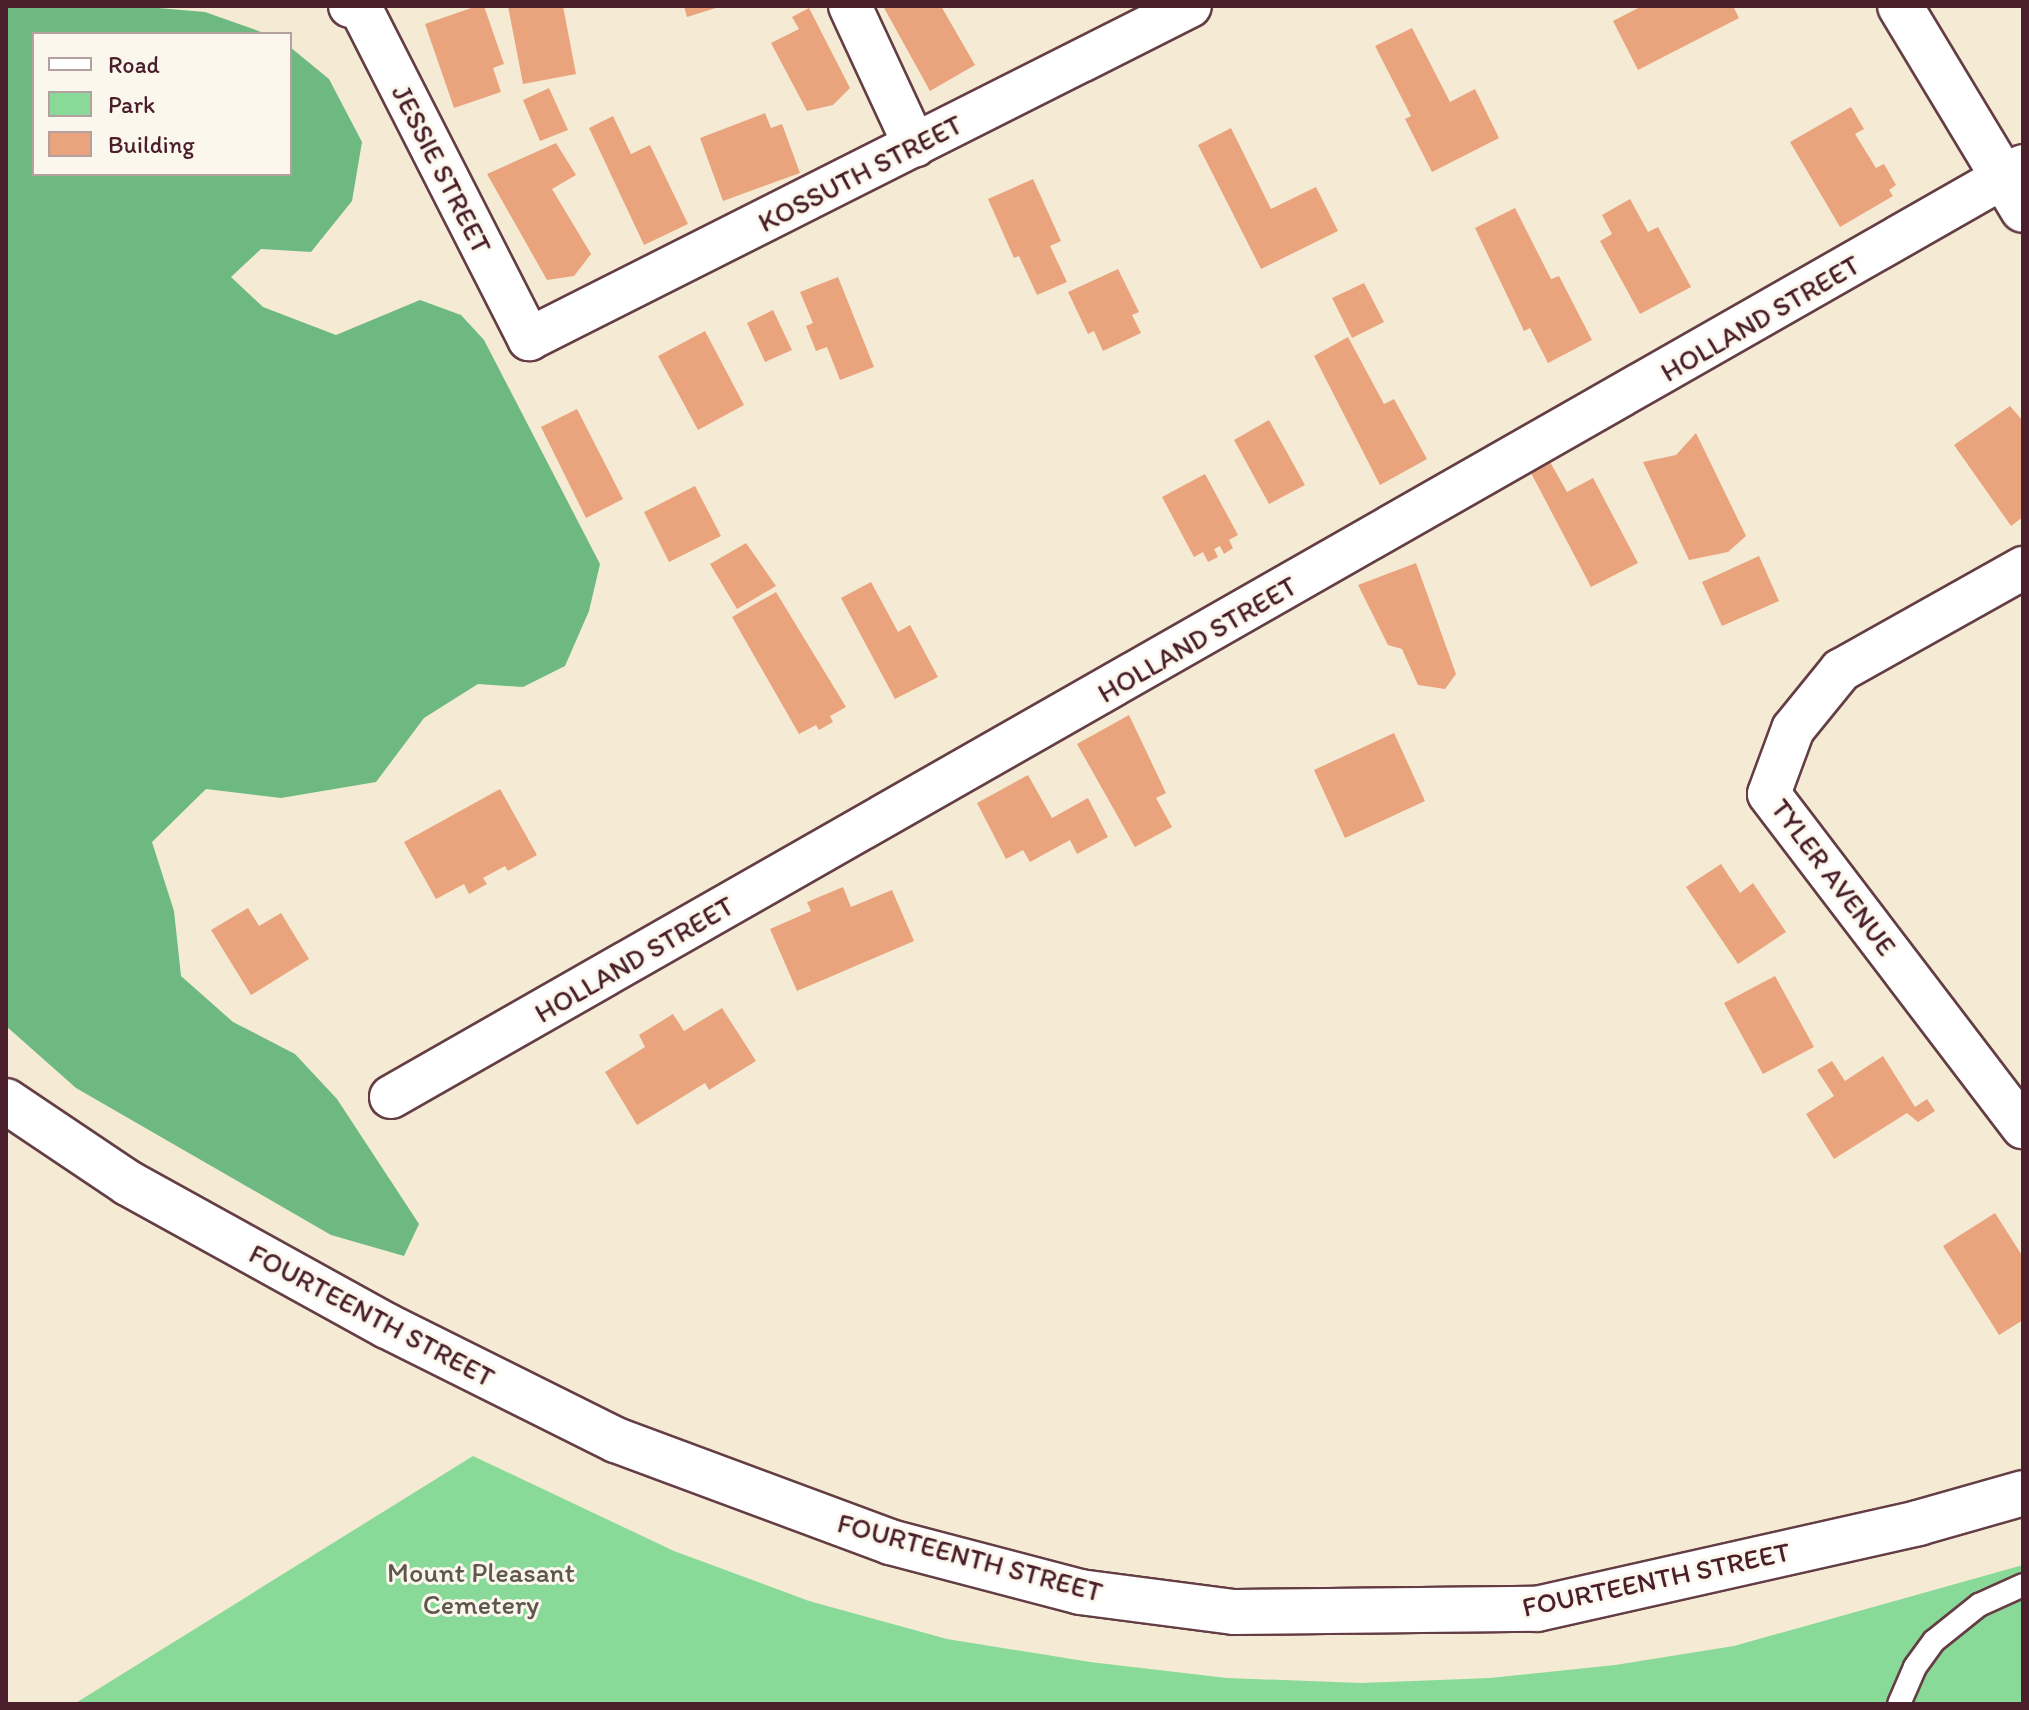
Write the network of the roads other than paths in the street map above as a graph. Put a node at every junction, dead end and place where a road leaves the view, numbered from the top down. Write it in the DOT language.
graph roads {
  1 [pos="358,6"];
  2 [pos="850,6"];
  3 [pos="1190,6"];
  4 [pos="1900,6"];
  5 [pos="915,146"];
  6 [pos="2016,186"];
  7 [pos="529,339"];
  8 [pos="2023,568"];
  9 [pos="391,1097"];
  10 [pos="6,1101"];
  11 [pos="2023,1127"];
  12 [pos="2023,1493"];
  13 [pos="2023,1585"];
  14 [pos="1899,1704"];
  1 -- 7 [label="street, JESSIE STREET"];
  2 -- 5 [label="street"];
  3 -- 5 [label="street, KOSSUTH STREET"];
  4 -- 6 [label="street"];
  5 -- 7 [label="street, KOSSUTH STREET"];
  6 -- 9 [label="street, HOLLAND STREET"];
  8 -- 11 [label="street, TYLER AVENUE"];
  10 -- 12 [label="street, FOURTEENTH STREET"];
  13 -- 14 [label="lane"];
}
